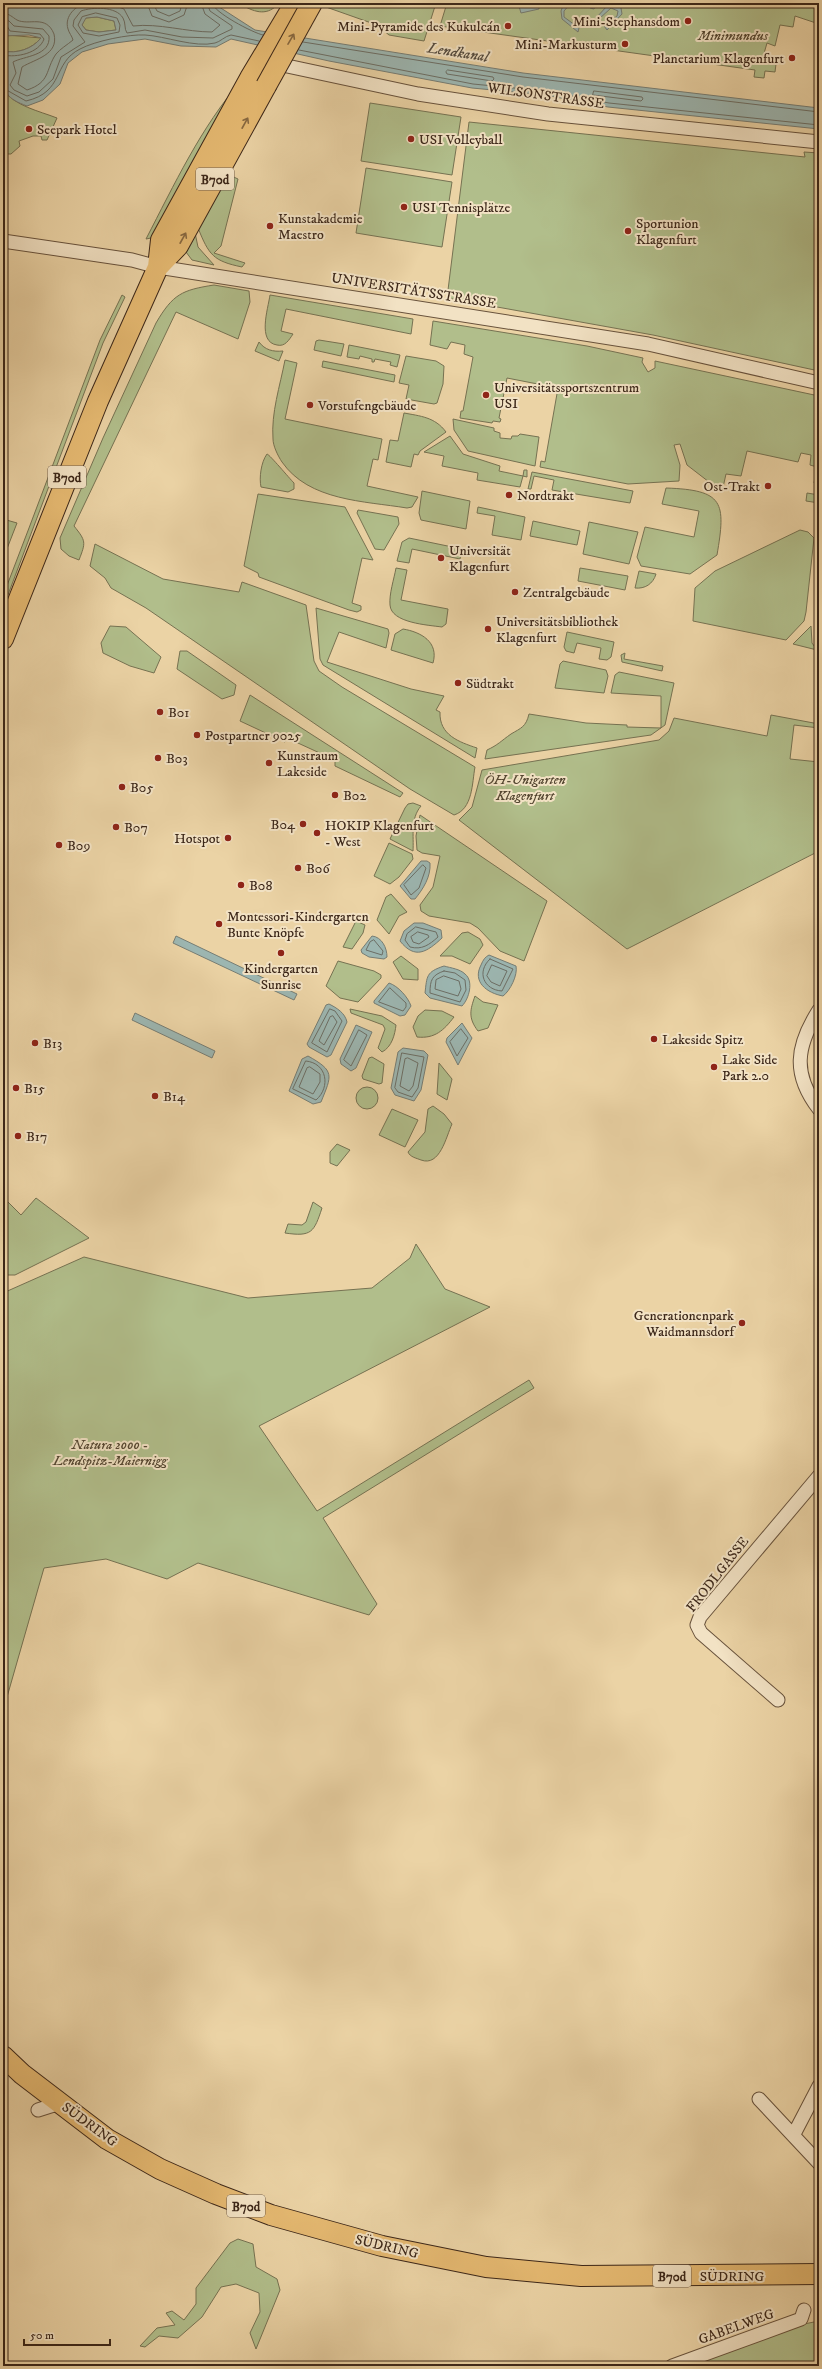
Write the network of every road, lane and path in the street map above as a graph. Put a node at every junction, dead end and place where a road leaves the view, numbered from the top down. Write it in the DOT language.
graph roads {
  1 [pos="295,3"];
  2 [pos="312,3"];
  3 [pos="271,62"];
  4 [pos="258,82"];
  5 [pos="819,142"];
  6 [pos="3,241"];
  7 [pos="158,267"];
  8 [pos="819,383"];
  9 [pos="3,639"];
  10 [pos="819,1010"];
  11 [pos="819,1109"];
  12 [pos="819,1476"];
  13 [pos="778,1700"];
  14 [pos="3,2056"];
  15 [pos="819,2086"];
  16 [pos="759,2099"];
  17 [pos="60,2103"];
  18 [pos="38,2110"];
  19 [pos="794,2134"];
  20 [pos="819,2162"];
  21 [pos="819,2274"];
  22 [pos="804,2310"];
  23 [pos="672,2366"];
  1 -- 4 [label="main road, B70d"];
  4 -- 2 [label="main road, B70d, one-way, bridge"];
  3 -- 5 [label="street, WILSONSTRASSE"];
  4 -- 7 [label="main road, B70d"];
  6 -- 7 [label="street, UNIVERSITÄTSSTRASSE"];
  7 -- 8 [label="street, UNIVERSITÄTSSTRASSE"];
  7 -- 9 [label="main road, B70d"];
  10 -- 11 [label="street"];
  12 -- 13 [label="street, FRODLGASSE"];
  14 -- 17 [label="main road, SÜDRING / B70d"];
  15 -- 19 [label="street"];
  16 -- 19 [label="street"];
  17 -- 18 [label="street"];
  17 -- 21 [label="main road, SÜDRING / B70d"];
  19 -- 20 [label="street"];
  22 -- 23 [label="street, GABELWEG"];
}
